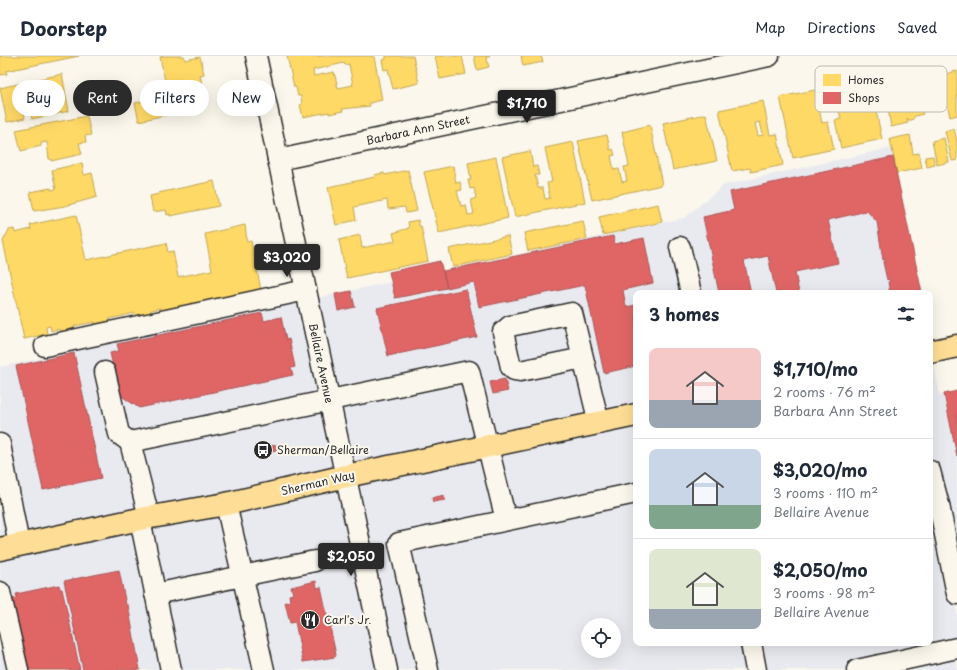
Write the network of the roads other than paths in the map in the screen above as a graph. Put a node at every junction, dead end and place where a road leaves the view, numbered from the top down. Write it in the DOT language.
graph roads {
  1 [pos="256,56"];
  2 [pos="769,56"];
  3 [pos="729,60"];
  4 [pos="278,160"];
  5 [pos="680,247"];
  6 [pos="306,290"];
  7 [pos="690,290"];
  8 [pos="45,346"];
  9 [pos="957,346"];
  10 [pos="933,351"];
  11 [pos="583,358"];
  12 [pos="105,372"];
  13 [pos="329,400"];
  14 [pos="633,416"];
  15 [pos="598,423"];
  16 [pos="130,442"];
  17 [pos="0,444"];
  18 [pos="487,446"];
  19 [pos="346,476"];
  20 [pos="933,492"];
  21 [pos="633,494"];
  22 [pos="226,504"];
  23 [pos="935,506"];
  24 [pos="144,518"];
  25 [pos="506,520"];
  26 [pos="10,547"];
  27 [pos="315,560"];
  28 [pos="242,575"];
  29 [pos="0,592"];
  30 [pos="155,594"];
  31 [pos="957,594"];
  32 [pos="752,646"];
  33 [pos="957,648"];
  34 [pos="18,670"];
  35 [pos="171,670"];
  36 [pos="264,670"];
  37 [pos="387,670"];
  38 [pos="428,670"];
  39 [pos="756,670"];
  40 [pos="857,670"];
  1 -- 4 [label="street, Bellaire Avenue"];
  2 -- 3 [label="street, Barbara Ann Street"];
  3 -- 4 [label="street, Barbara Ann Street"];
  4 -- 6 [label="street, Bellaire Avenue"];
  5 -- 7 [label="street"];
  6 -- 8 [label="street"];
  6 -- 13 [label="street, Bellaire Avenue"];
  9 -- 10 [label="main road"];
  11 -- 15 [label="street"];
  12 -- 16 [label="street"];
  13 -- 16 [label="street"];
  13 -- 18 [label="street"];
  13 -- 19 [label="street, Bellaire Avenue"];
  14 -- 15 [label="main road, Sherman Way"];
  15 -- 18 [label="main road, Sherman Way"];
  16 -- 24 [label="street"];
  17 -- 26 [label="street"];
  18 -- 19 [label="main road, Sherman Way"];
  18 -- 25 [label="street"];
  19 -- 22 [label="main road, Sherman Way"];
  19 -- 37 [label="street, Bellaire Avenue"];
  20 -- 23 [label="street"];
  21 -- 25 [label="street"];
  22 -- 24 [label="main road, Sherman Way"];
  22 -- 28 [label="street"];
  23 -- 31 [label="street"];
  24 -- 26 [label="main road, Sherman Way"];
  24 -- 30 [label="street"];
  25 -- 38 [label="street"];
  27 -- 28 [label="street"];
  28 -- 30 [label="street"];
  28 -- 36 [label="street"];
  29 -- 34 [label="street"];
  30 -- 35 [label="street"];
  32 -- 39 [label="street"];
  33 -- 40 [label="street"];
}
